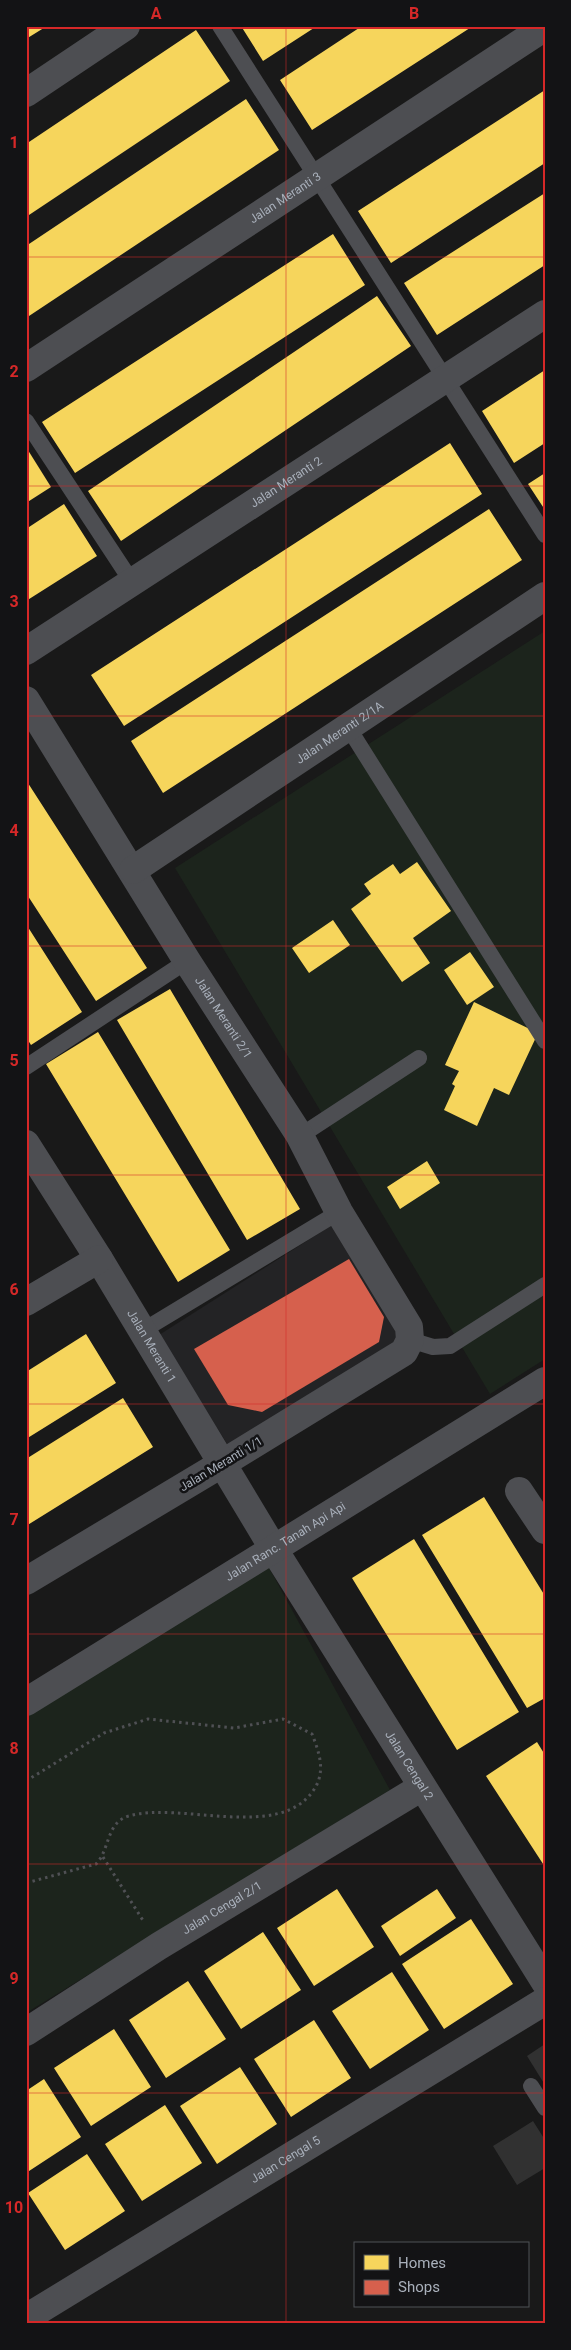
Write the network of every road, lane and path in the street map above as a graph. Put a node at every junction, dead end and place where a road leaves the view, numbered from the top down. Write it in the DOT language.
graph roads {
  1 [pos="126,26"];
  2 [pos="220,26"];
  3 [pos="545,27"];
  4 [pos="26,93"];
  5 [pos="316,177"];
  6 [pos="545,314"];
  7 [pos="26,368"];
  8 [pos="445,379"];
  9 [pos="26,421"];
  10 [pos="545,535"];
  11 [pos="132,582"];
  12 [pos="545,596"];
  13 [pos="26,651"];
  14 [pos="26,700"];
  15 [pos="348,727"];
  16 [pos="133,870"];
  17 [pos="187,961"];
  18 [pos="545,1041"];
  19 [pos="420,1058"];
  20 [pos="26,1067"];
  21 [pos="300,1136"];
  22 [pos="26,1144"];
  23 [pos="339,1212"];
  24 [pos="99,1259"];
  25 [pos="545,1285"];
  26 [pos="26,1302"];
  27 [pos="142,1331"];
  28 [pos="410,1340"];
  29 [pos="545,1381"];
  30 [pos="223,1463"];
  31 [pos="519,1491"];
  32 [pos="545,1530"];
  33 [pos="273,1548"];
  34 [pos="26,1581"];
  35 [pos="26,1702"];
  36 [pos="26,1781"];
  37 [pos="422,1788"];
  38 [pos="103,1857"];
  39 [pos="26,1883"];
  40 [pos="159,1946"];
  41 [pos="545,1982"];
  42 [pos="545,2001"];
  43 [pos="26,2032"];
  44 [pos="531,2086"];
  45 [pos="545,2108"];
  46 [pos="26,2318"];
  1 -- 4 [label="street"];
  2 -- 5 [label="lane"];
  3 -- 5 [label="street, Jalan Meranti 3"];
  5 -- 7 [label="street, Jalan Meranti 3"];
  5 -- 8 [label="lane"];
  6 -- 8 [label="street, Jalan Meranti 2"];
  8 -- 10 [label="lane"];
  8 -- 11 [label="street, Jalan Meranti 2"];
  9 -- 11 [label="lane"];
  11 -- 13 [label="street, Jalan Meranti 2"];
  12 -- 15 [label="street, Jalan Meranti 2/1A"];
  14 -- 16 [label="street, Jalan Meranti 2/1"];
  15 -- 16 [label="street, Jalan Meranti 2/1A"];
  15 -- 18 [label="lane"];
  16 -- 17 [label="street, Jalan Meranti 2/1"];
  17 -- 20 [label="lane"];
  17 -- 21 [label="street, Jalan Meranti 2/1"];
  19 -- 21 [label="lane"];
  21 -- 23 [label="street, Jalan Meranti 2/1"];
  22 -- 24 [label="street, Jalan Meranti 1"];
  23 -- 27 [label="lane"];
  23 -- 28 [label="street, Jalan Meranti 2/1"];
  24 -- 26 [label="street"];
  24 -- 27 [label="street, Jalan Meranti 1"];
  25 -- 28 [label="lane"];
  27 -- 30 [label="street, Jalan Meranti 1"];
  28 -- 30 [label="street, Jalan Meranti 1/1"];
  29 -- 33 [label="street, Jalan Ranc. Tanah Api Api"];
  30 -- 33 [label="street, Jalan Meranti 1"];
  30 -- 34 [label="street, Jalan Meranti 1/1"];
  31 -- 32 [label="street"];
  33 -- 35 [label="street, Jalan Ranc. Tanah Api Api"];
  33 -- 37 [label="street, Jalan Cengal 2"];
  36 -- 38 [label="path"];
  37 -- 40 [label="street, Jalan Cengal 2/1"];
  37 -- 41 [label="street, Jalan Cengal 2"];
  38 -- 39 [label="path"];
  38 -- 40 [label="path"];
  40 -- 43 [label="street, Jalan Cengal 2/1"];
  42 -- 46 [label="street, Jalan Cengal 5"];
  44 -- 45 [label="lane"];
}
